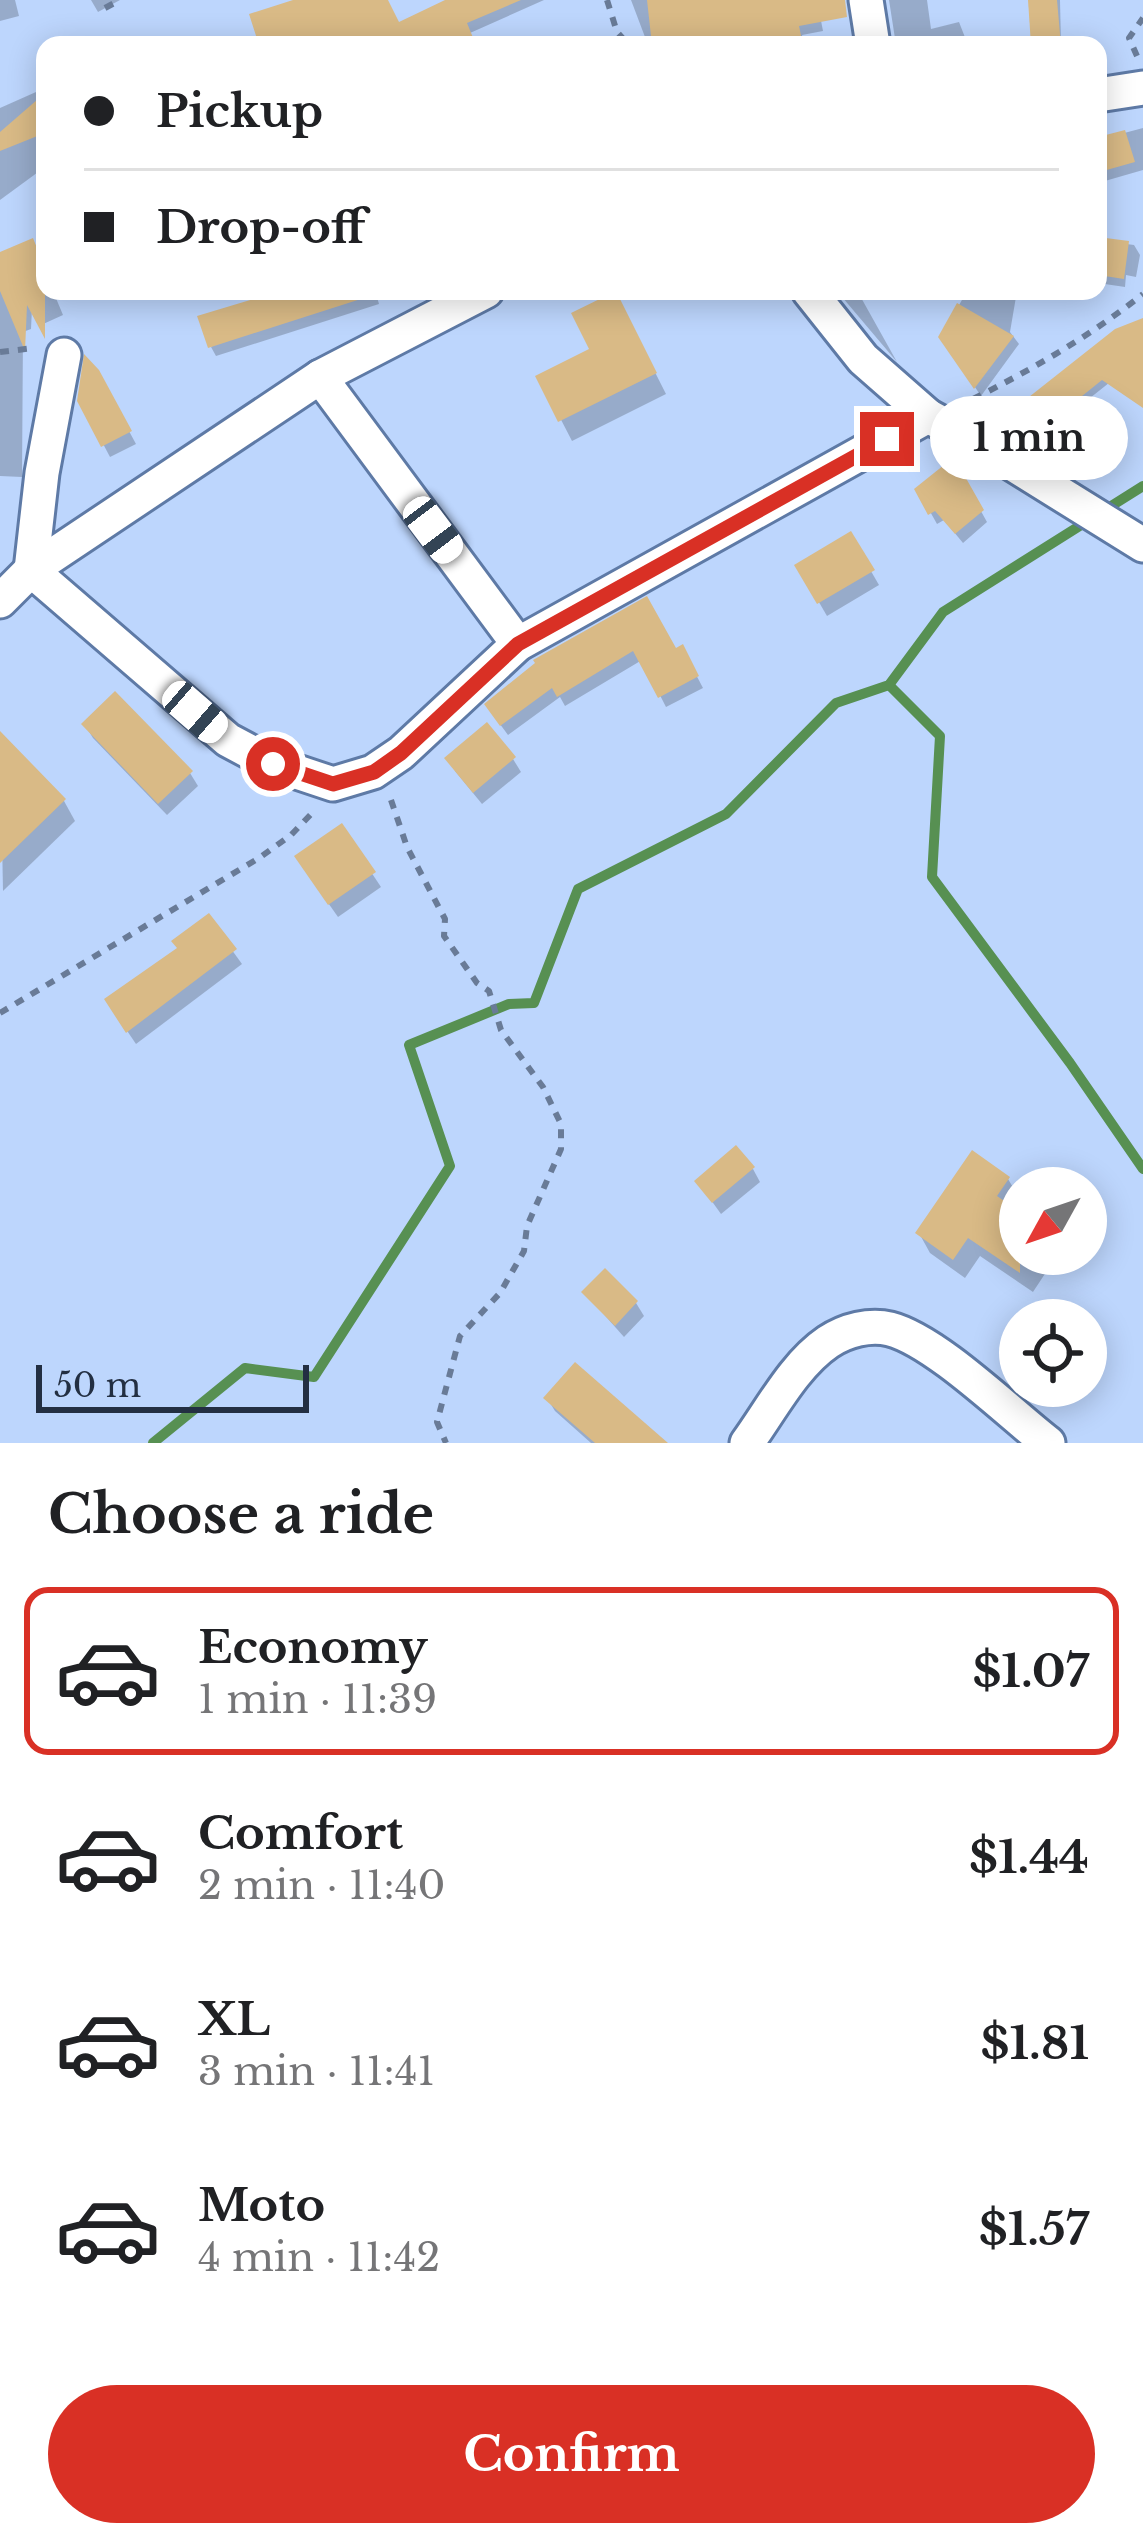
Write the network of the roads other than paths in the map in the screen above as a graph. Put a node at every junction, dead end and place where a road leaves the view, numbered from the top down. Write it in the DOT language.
graph roads {
  1 [pos="866,0"];
  2 [pos="872,36"];
  3 [pos="1143,88"];
  4 [pos="1107,94"];
  5 [pos="469,300"];
  6 [pos="816,300"];
  7 [pos="64,355"];
  8 [pos="320,377"];
  9 [pos="928,416"];
  10 [pos="1143,545"];
  11 [pos="31,570"];
  12 [pos="0,601"];
  13 [pos="518,644"];
  14 [pos="747,1443"];
  15 [pos="1048,1443"];
  1 -- 2 [label="street"];
  3 -- 4 [label="street"];
  5 -- 8 [label="street"];
  6 -- 9 [label="street"];
  7 -- 11 [label="street"];
  8 -- 11 [label="street"];
  8 -- 13 [label="street"];
  9 -- 10 [label="street"];
  9 -- 13 [label="street"];
  11 -- 12 [label="street"];
  11 -- 13 [label="street"];
  14 -- 15 [label="street"];
}
